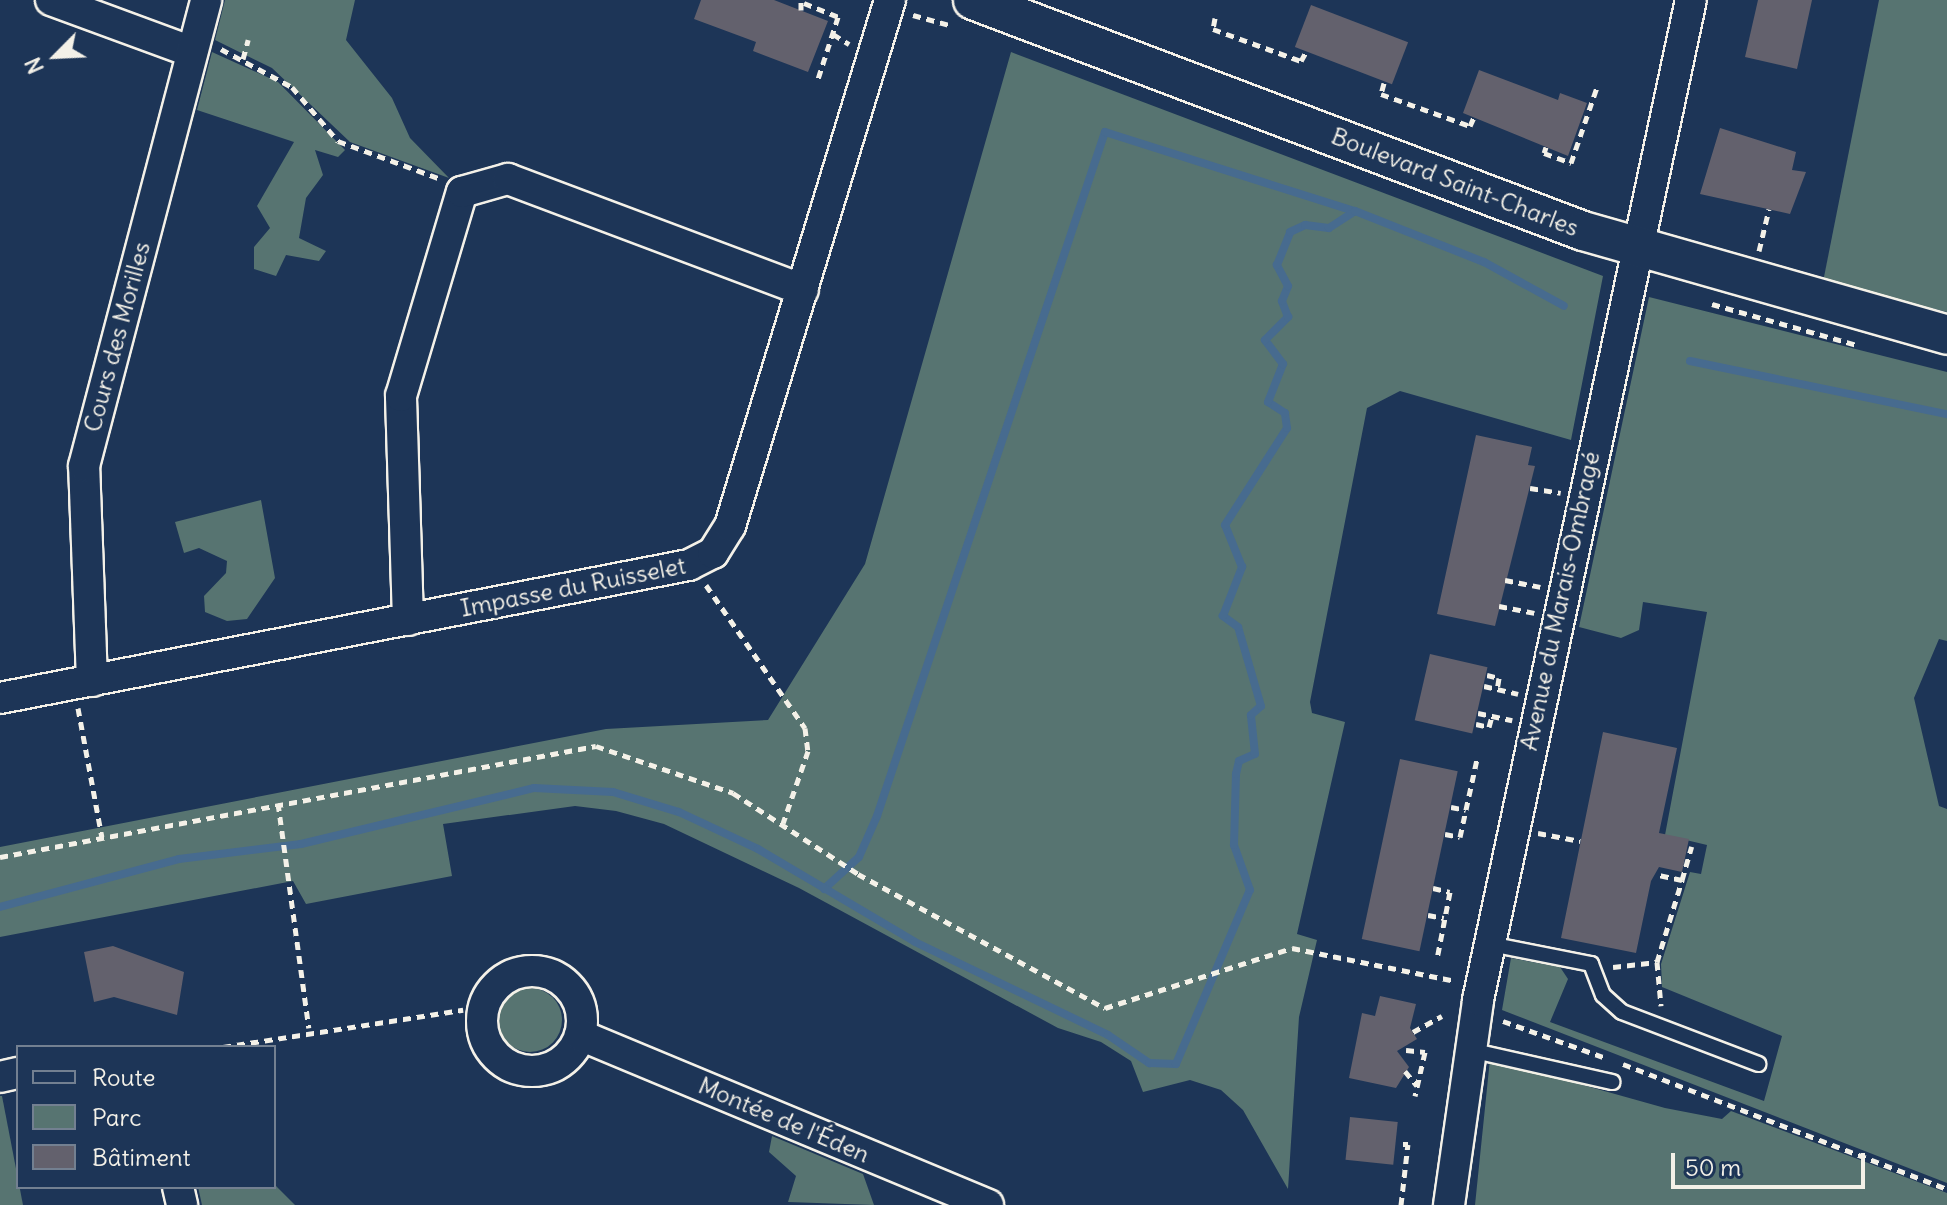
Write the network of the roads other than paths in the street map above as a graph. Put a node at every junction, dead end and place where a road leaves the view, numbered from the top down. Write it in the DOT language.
graph roads {
  1 [pos="51,0"];
  2 [pos="206,0"];
  3 [pos="890,0"];
  4 [pos="973,0"];
  5 [pos="1691,0"];
  6 [pos="203,49"];
  7 [pos="1634,247"];
  8 [pos="803,290"];
  9 [pos="1947,335"];
  10 [pos="408,620"];
  11 [pos="84,693"];
  12 [pos="0,698"];
  13 [pos="1490,944"];
  14 [pos="580,1035"];
  15 [pos="1469,1050"];
  16 [pos="1758,1064"];
  17 [pos="1612,1082"];
  18 [pos="988,1205"];
  19 [pos="1449,1205"];
  1 -- 6 [label="street"];
  2 -- 6 [label="street, Cours des Morilles"];
  3 -- 8 [label="street, Impasse du Ruisselet"];
  4 -- 7 [label="street, Boulevard Saint-Charles"];
  5 -- 7 [label="street, Avenue du Marais-Ombragé"];
  6 -- 11 [label="street, Cours des Morilles"];
  7 -- 9 [label="street, Boulevard Saint-Charles"];
  7 -- 13 [label="street, Avenue du Marais-Ombragé"];
  8 -- 10 [label="street, Impasse du Ruisselet"];
  8 -- 10 [label="street"];
  10 -- 11 [label="street, Impasse du Ruisselet"];
  11 -- 12 [label="street, Impasse du Ruisselet"];
  13 -- 15 [label="street, Avenue du Marais-Ombragé"];
  13 -- 16 [label="lane"];
  14 -- 18 [label="street, Montée de l'Éden"];
  15 -- 17 [label="lane"];
  15 -- 19 [label="street, Avenue du Marais-Ombragé"];
}
